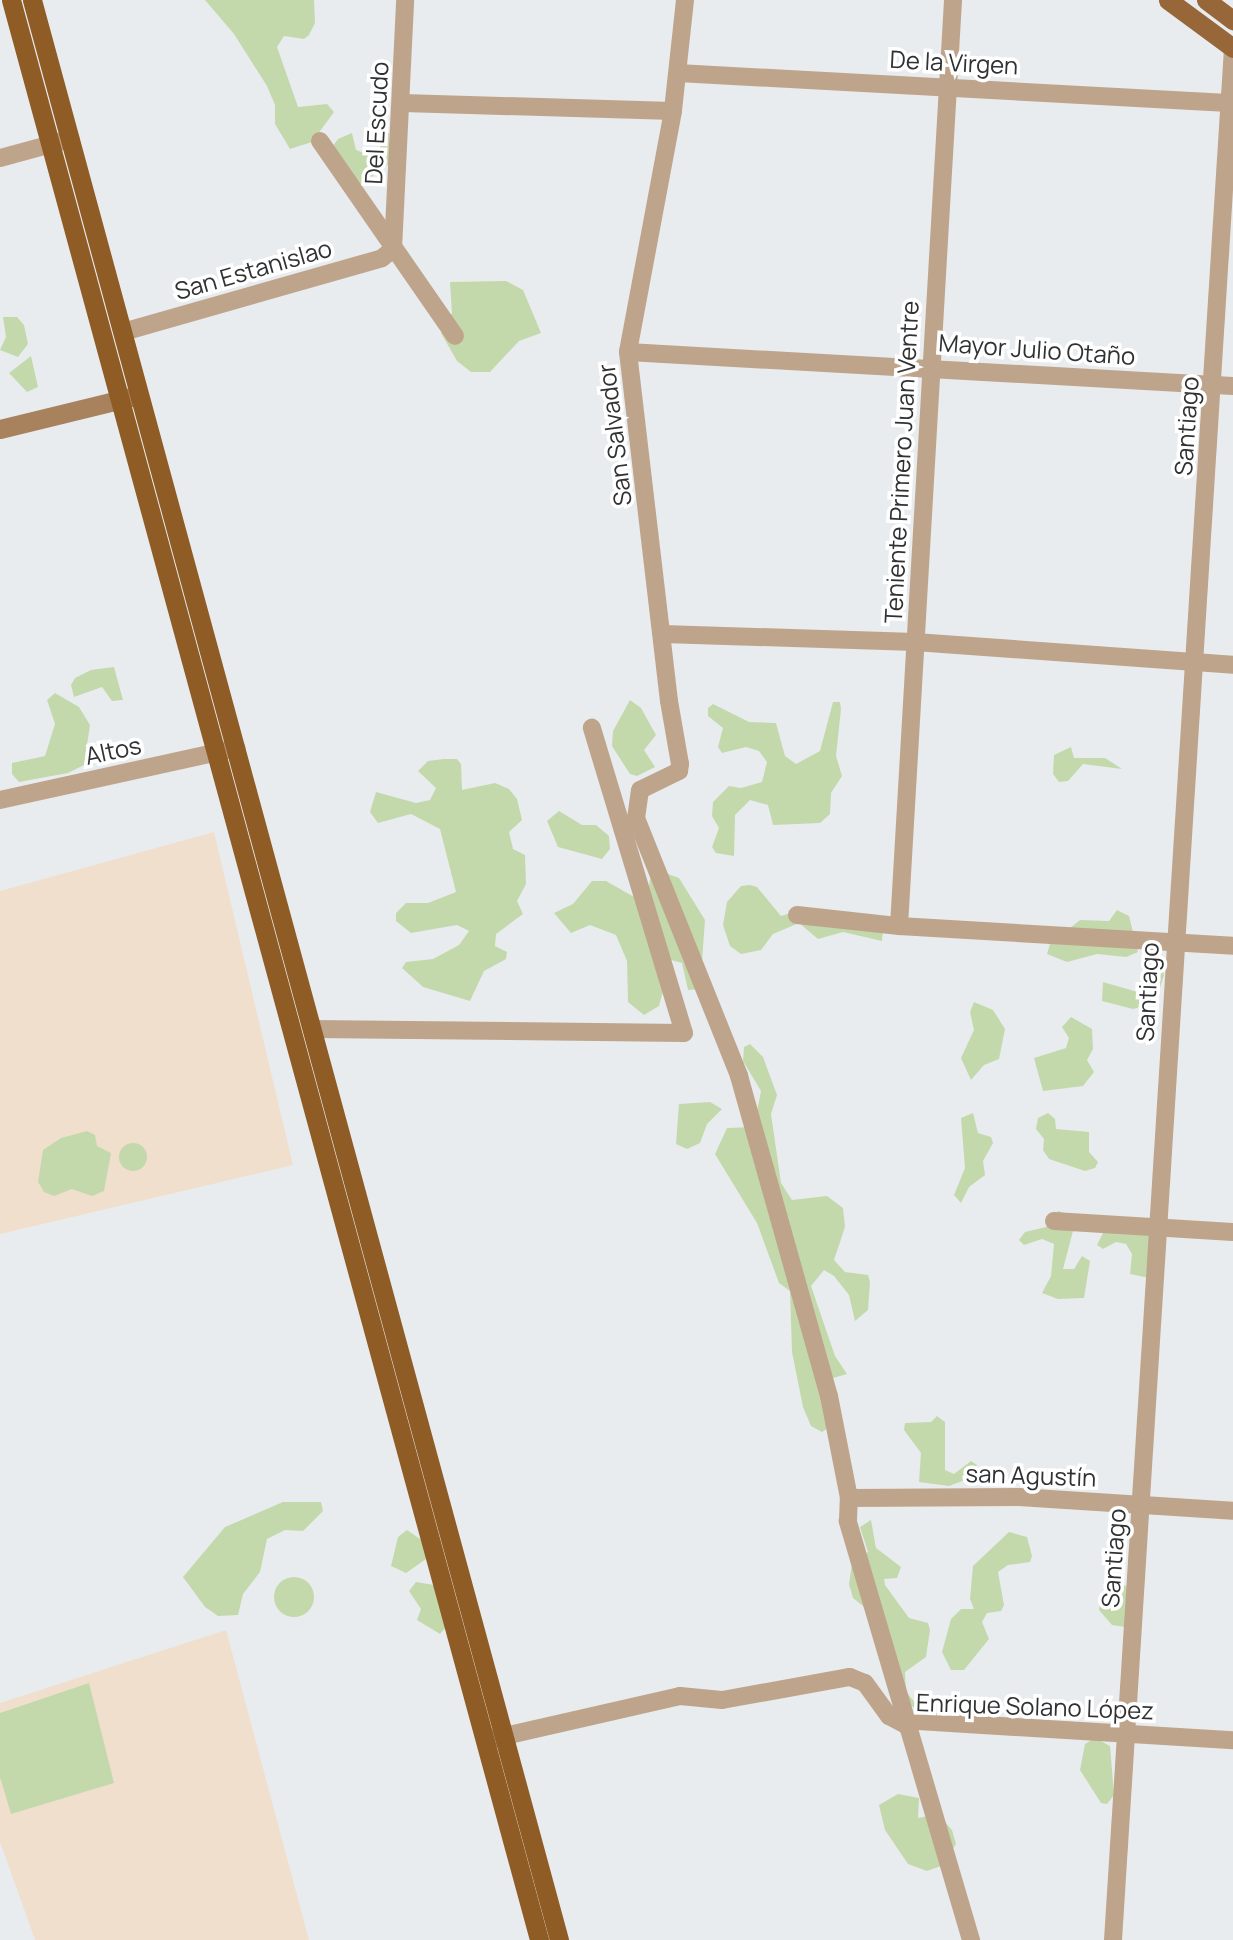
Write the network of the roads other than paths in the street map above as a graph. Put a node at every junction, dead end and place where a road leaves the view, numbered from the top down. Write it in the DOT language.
graph roads {
  1 [pos="11,0"];
  2 [pos="32,0"];
  3 [pos="405,0"];
  4 [pos="685,0"];
  5 [pos="953,0"];
  6 [pos="1168,0"];
  7 [pos="1206,0"];
  8 [pos="1233,20"];
  9 [pos="1233,48"];
  10 [pos="678,73"];
  11 [pos="949,86"];
  12 [pos="403,103"];
  13 [pos="1228,103"];
  14 [pos="673,111"];
  15 [pos="70,139"];
  16 [pos="320,141"];
  17 [pos="50,144"];
  18 [pos="0,158"];
  19 [pos="394,247"];
  20 [pos="123,332"];
  21 [pos="455,336"];
  22 [pos="628,352"];
  23 [pos="930,366"];
  24 [pos="1213,385"];
  25 [pos="1233,386"];
  26 [pos="140,394"];
  27 [pos="120,400"];
  28 [pos="0,429"];
  29 [pos="663,634"];
  30 [pos="915,642"];
  31 [pos="1193,663"];
  32 [pos="1233,665"];
  33 [pos="593,728"];
  34 [pos="226,750"];
  35 [pos="0,800"];
  36 [pos="263,888"];
  37 [pos="797,915"];
  38 [pos="900,926"];
  39 [pos="1174,942"];
  40 [pos="1233,946"];
  41 [pos="312,1029"];
  42 [pos="343,1180"];
  43 [pos="1055,1221"];
  44 [pos="1157,1227"];
  45 [pos="1233,1232"];
  46 [pos="849,1498"];
  47 [pos="1141,1504"];
  48 [pos="1233,1511"];
  49 [pos="906,1726"];
  50 [pos="1125,1733"];
  51 [pos="495,1738"];
  52 [pos="1233,1740"];
  53 [pos="539,1940"];
  54 [pos="559,1940"];
  55 [pos="971,1940"];
  56 [pos="1113,1940"];
  1 -- 17 [label="highway"];
  2 -- 15 [label="highway"];
  3 -- 12 [label="street, Del Escudo"];
  4 -- 10 [label="street, San Salvador"];
  5 -- 11 [label="street, Teniente Primero Juan Ventre"];
  6 -- 9 [label="main road"];
  7 -- 8 [label="main road"];
  9 -- 13 [label="street, Santiago"];
  10 -- 11 [label="street, De la Virgen"];
  10 -- 14 [label="street, San Salvador"];
  11 -- 13 [label="street, De la Virgen"];
  11 -- 23 [label="street, Teniente Primero Juan Ventre"];
  12 -- 14 [label="street"];
  12 -- 19 [label="street, Del Escudo"];
  13 -- 24 [label="street, Santiago"];
  14 -- 22 [label="street, San Salvador"];
  15 -- 17 [label="street"];
  15 -- 20 [label="highway"];
  16 -- 19 [label="street"];
  17 -- 18 [label="street"];
  17 -- 27 [label="highway"];
  19 -- 20 [label="street, San Estanislao"];
  19 -- 21 [label="street"];
  20 -- 26 [label="highway"];
  22 -- 23 [label="street, Mayor Julio Otaño"];
  22 -- 29 [label="street, San Salvador"];
  23 -- 24 [label="street, Mayor Julio Otaño"];
  23 -- 30 [label="street, Teniente Primero Juan Ventre"];
  24 -- 25 [label="street, Mayor Julio Otaño"];
  24 -- 31 [label="street, Santiago"];
  26 -- 27 [label="main road"];
  26 -- 34 [label="highway"];
  27 -- 28 [label="main road"];
  27 -- 34 [label="highway"];
  29 -- 30 [label="street"];
  29 -- 46 [label="street, San Salvador"];
  30 -- 31 [label="street"];
  30 -- 38 [label="street, Teniente Primero Juan Ventre"];
  31 -- 32 [label="street"];
  31 -- 39 [label="street, Santiago"];
  33 -- 41 [label="street"];
  34 -- 35 [label="street, Altos"];
  34 -- 36 [label="highway"];
  36 -- 41 [label="highway"];
  36 -- 42 [label="highway"];
  37 -- 38 [label="street"];
  38 -- 39 [label="street"];
  39 -- 40 [label="street"];
  39 -- 44 [label="street, Santiago"];
  41 -- 42 [label="highway"];
  42 -- 51 [label="highway"];
  43 -- 44 [label="street"];
  44 -- 45 [label="street"];
  44 -- 47 [label="street, Santiago"];
  46 -- 47 [label="street, san Agustín"];
  46 -- 49 [label="street"];
  47 -- 48 [label="street, san Agustín"];
  47 -- 50 [label="street, Santiago"];
  49 -- 50 [label="street, Enrique Solano López"];
  49 -- 51 [label="street, Enrique Solano López"];
  49 -- 55 [label="street"];
  50 -- 52 [label="street, Enrique Solano López"];
  50 -- 56 [label="street, Santiago"];
  51 -- 53 [label="highway"];
  51 -- 54 [label="highway"];
}
